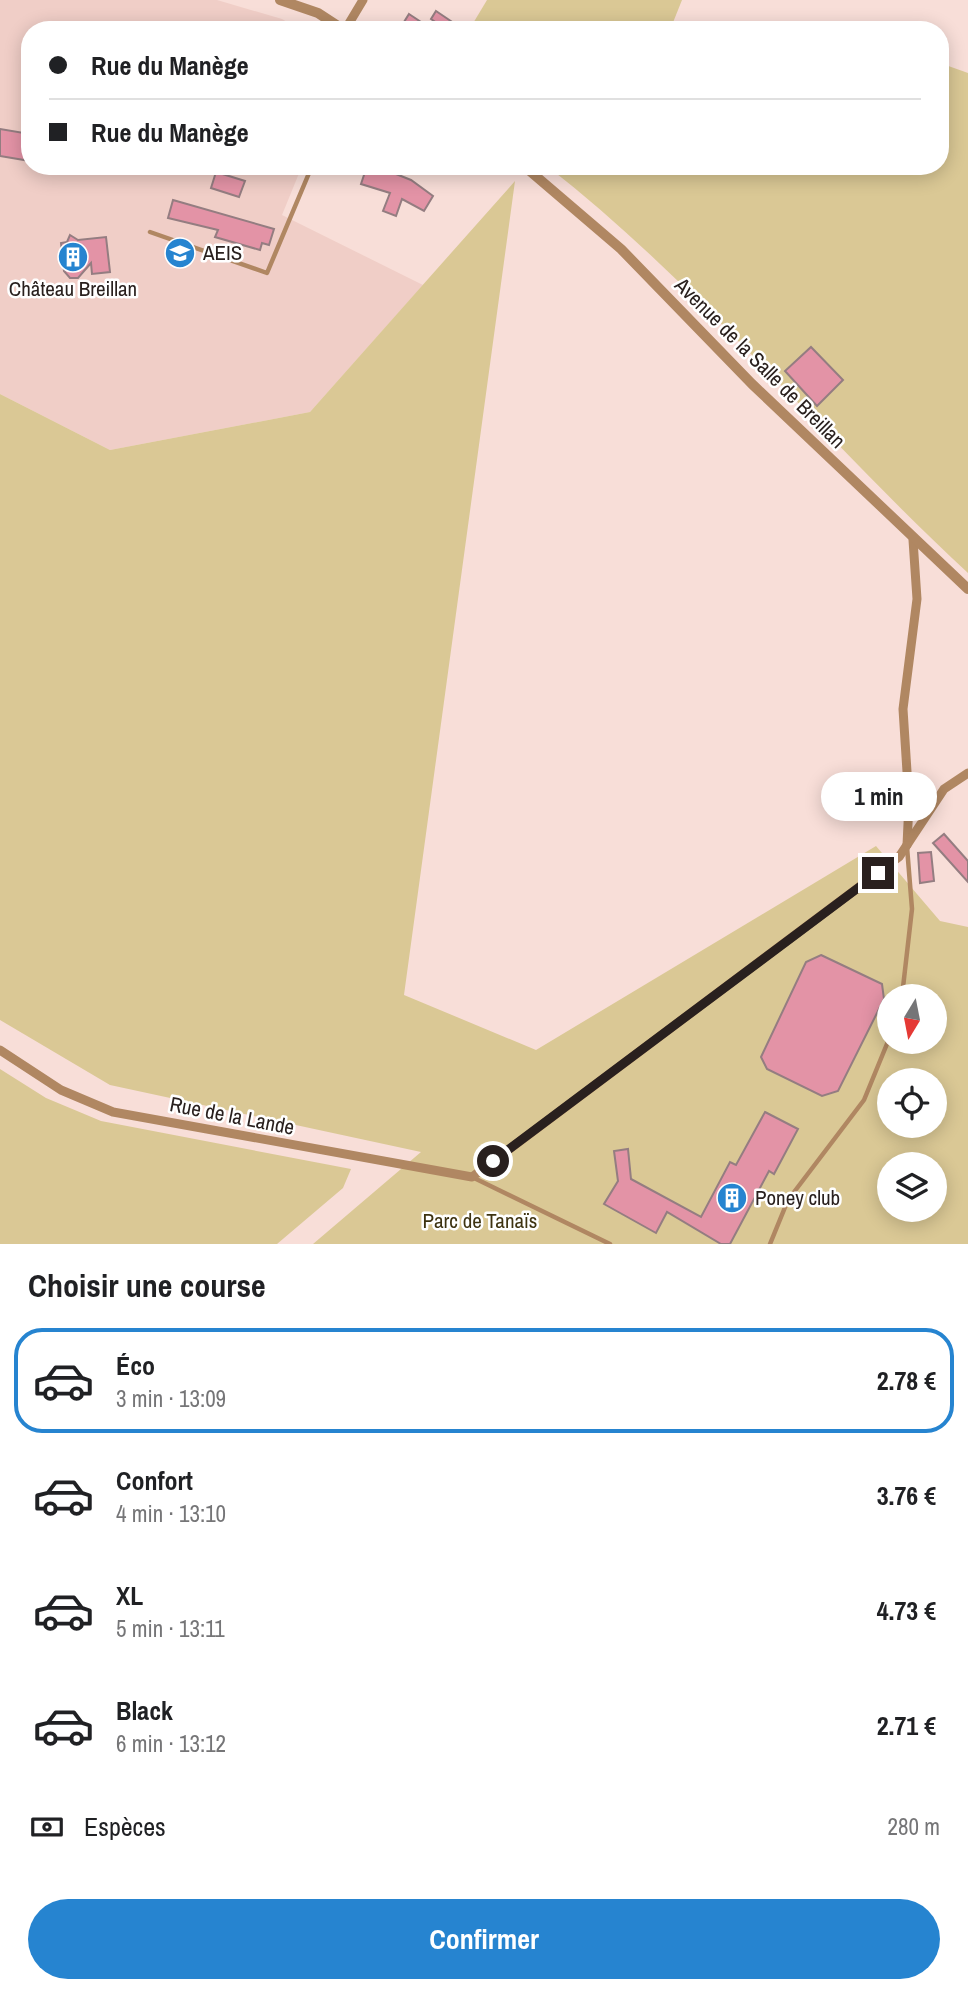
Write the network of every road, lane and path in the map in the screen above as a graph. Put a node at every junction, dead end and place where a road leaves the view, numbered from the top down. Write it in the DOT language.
graph roads {
  1 [pos="280,0"];
  2 [pos="363,0"];
  3 [pos="330,21"];
  4 [pos="350,21"];
  5 [pos="308,175"];
  6 [pos="535,175"];
  7 [pos="150,232"];
  8 [pos="913,540"];
  9 [pos="968,589"];
  10 [pos="968,773"];
  11 [pos="907,846"];
  12 [pos="903,984"];
  13 [pos="0,1050"];
  14 [pos="883,1054"];
  15 [pos="472,1177"];
  16 [pos="610,1244"];
  17 [pos="770,1244"];
  1 -- 3 [label="street"];
  2 -- 4 [label="street"];
  5 -- 7 [label="lane"];
  6 -- 8 [label="street, Avenue de la Salle de Breillan"];
  8 -- 9 [label="street, Avenue de la Salle de Breillan"];
  8 -- 11 [label="street"];
  10 -- 11 [label="street"];
  11 -- 12 [label="lane"];
  11 -- 15 [label="street"];
  13 -- 15 [label="street, Rue de la Lande"];
  14 -- 17 [label="lane"];
  15 -- 16 [label="lane"];
}
